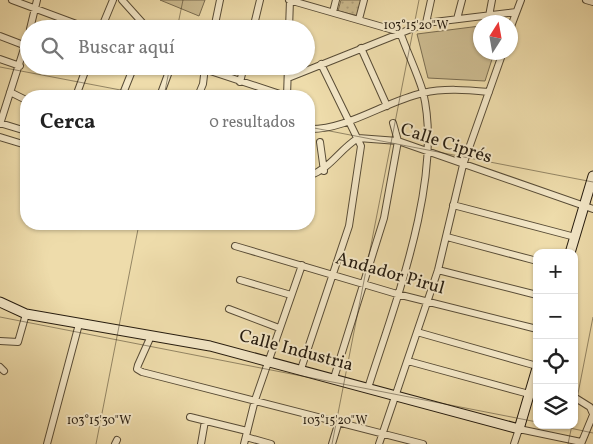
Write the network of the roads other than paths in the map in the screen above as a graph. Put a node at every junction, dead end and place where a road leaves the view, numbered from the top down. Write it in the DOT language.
graph roads {
  1 [pos="12,0"];
  2 [pos="37,0"];
  3 [pos="113,0"];
  4 [pos="122,0"];
  5 [pos="220,0"];
  6 [pos="260,0"];
  7 [pos="290,0"];
  8 [pos="336,0"];
  9 [pos="364,0"];
  10 [pos="431,0"];
  11 [pos="462,0"];
  12 [pos="492,0"];
  13 [pos="521,0"];
  14 [pos="586,0"];
  15 [pos="593,2"];
  16 [pos="35,8"];
  17 [pos="333,12"];
  18 [pos="516,12"];
  19 [pos="489,15"];
  20 [pos="496,15"];
  21 [pos="515,15"];
  22 [pos="473,18"];
  23 [pos="359,19"];
  24 [pos="457,19"];
  25 [pos="32,20"];
  26 [pos="66,20"];
  27 [pos="105,20"];
  28 [pos="140,20"];
  29 [pos="216,20"];
  30 [pos="255,20"];
  31 [pos="289,20"];
  32 [pos="426,23"];
  33 [pos="400,32"];
  34 [pos="0,36"];
  35 [pos="20,44"];
  36 [pos="362,48"];
  37 [pos="0,59"];
  38 [pos="499,60"];
  39 [pos="321,64"];
  40 [pos="20,66"];
  41 [pos="315,67"];
  42 [pos="84,75"];
  43 [pos="130,75"];
  44 [pos="168,75"];
  45 [pos="204,75"];
  46 [pos="222,75"];
  47 [pos="242,75"];
  48 [pos="295,75"];
  49 [pos="288,78"];
  50 [pos="240,82"];
  51 [pos="78,90"];
  52 [pos="124,90"];
  53 [pos="162,90"];
  54 [pos="200,90"];
  55 [pos="267,90"];
  56 [pos="287,90"];
  57 [pos="10,92"];
  58 [pos="489,92"];
  59 [pos="423,93"];
  60 [pos="20,97"];
  61 [pos="386,106"];
  62 [pos="348,120"];
  63 [pos="0,123"];
  64 [pos="393,123"];
  65 [pos="20,129"];
  66 [pos="315,129"];
  67 [pos="0,137"];
  68 [pos="358,138"];
  69 [pos="320,142"];
  70 [pos="398,142"];
  71 [pos="20,143"];
  72 [pos="428,152"];
  73 [pos="463,164"];
  74 [pos="324,170"];
  75 [pos="315,174"];
  76 [pos="593,176"];
  77 [pos="453,205"];
  78 [pos="584,206"];
  79 [pos="593,209"];
  80 [pos="447,237"];
  81 [pos="575,237"];
  82 [pos="234,246"];
  83 [pos="571,249"];
  84 [pos="533,260"];
  85 [pos="302,265"];
  86 [pos="438,270"];
  87 [pos="332,273"];
  88 [pos="240,280"];
  89 [pos="364,284"];
  90 [pos="397,294"];
  91 [pos="533,294"];
  92 [pos="291,295"];
  93 [pos="428,301"];
  94 [pos="0,302"];
  95 [pos="229,309"];
  96 [pos="26,314"];
  97 [pos="79,324"];
  98 [pos="279,328"];
  99 [pos="533,328"];
  100 [pos="417,332"];
  101 [pos="151,336"];
  102 [pos="0,341"];
  103 [pos="269,361"];
  104 [pos="408,361"];
  105 [pos="300,369"];
  106 [pos="533,371"];
  107 [pos="334,378"];
  108 [pos="533,383"];
  109 [pos="368,388"];
  110 [pos="530,394"];
  111 [pos="396,397"];
  112 [pos="255,400"];
  113 [pos="578,401"];
  114 [pos="593,410"];
  115 [pos="593,414"];
  116 [pos="190,417"];
  117 [pos="205,421"];
  118 [pos="339,421"];
  119 [pos="519,429"];
  120 [pos="383,433"];
  121 [pos="246,437"];
  122 [pos="581,443"];
  123 [pos="47,444"];
  124 [pos="201,444"];
  125 [pos="271,444"];
  126 [pos="332,444"];
  127 [pos="379,444"];
  128 [pos="423,444"];
  129 [pos="514,444"];
  1 -- 16 [label="street"];
  2 -- 16 [label="street"];
  3 -- 27 [label="street"];
  4 -- 28 [label="street"];
  5 -- 29 [label="street"];
  6 -- 30 [label="street"];
  7 -- 17 [label="street"];
  7 -- 31 [label="street"];
  8 -- 17 [label="street"];
  9 -- 23 [label="street"];
  10 -- 32 [label="street"];
  11 -- 24 [label="street"];
  12 -- 19 [label="street"];
  13 -- 18 [label="street"];
  14 -- 15 [label="street"];
  16 -- 25 [label="street"];
  16 -- 26 [label="street"];
  17 -- 23 [label="street"];
  18 -- 20 [label="street"];
  18 -- 21 [label="street"];
  22 -- 24 [label="street"];
  23 -- 33 [label="street"];
  24 -- 32 [label="street"];
  32 -- 33 [label="street"];
  33 -- 36 [label="street"];
  33 -- 59 [label="street"];
  34 -- 35 [label="street"];
  36 -- 39 [label="street"];
  36 -- 61 [label="street"];
  37 -- 40 [label="street"];
  38 -- 58 [label="street"];
  39 -- 41 [label="street"];
  39 -- 62 [label="street"];
  40 -- 57 [label="street"];
  42 -- 51 [label="street"];
  43 -- 52 [label="street"];
  44 -- 53 [label="street"];
  45 -- 54 [label="street"];
  46 -- 50 [label="street"];
  47 -- 50 [label="street"];
  48 -- 49 [label="street"];
  49 -- 56 [label="street"];
  50 -- 55 [label="street"];
  57 -- 60 [label="street"];
  57 -- 63 [label="street"];
  58 -- 59 [label="street"];
  58 -- 73 [label="street"];
  59 -- 61 [label="street"];
  59 -- 72 [label="street"];
  61 -- 62 [label="street"];
  62 -- 66 [label="street"];
  62 -- 68 [label="street"];
  63 -- 65 [label="street"];
  64 -- 70 [label="street"];
  67 -- 71 [label="street"];
  68 -- 70 [label="street, Calle Ciprés"];
  68 -- 74 [label="street"];
  68 -- 87 [label="street"];
  69 -- 74 [label="street"];
  70 -- 72 [label="street, Calle Ciprés"];
  70 -- 89 [label="street"];
  72 -- 73 [label="street, Calle Ciprés"];
  72 -- 90 [label="street"];
  73 -- 77 [label="street"];
  73 -- 78 [label="street, Calle Ciprés"];
  74 -- 75 [label="street"];
  76 -- 78 [label="street"];
  77 -- 80 [label="street"];
  77 -- 81 [label="street"];
  78 -- 79 [label="street, Calle Ciprés"];
  78 -- 81 [label="street"];
  80 -- 84 [label="street"];
  80 -- 86 [label="street"];
  81 -- 83 [label="street"];
  82 -- 85 [label="street, Andador Pirul"];
  85 -- 87 [label="street, Andador Pirul"];
  85 -- 92 [label="street"];
  86 -- 91 [label="street"];
  86 -- 93 [label="street"];
  87 -- 89 [label="street, Andador Pirul"];
  87 -- 105 [label="street"];
  88 -- 92 [label="street"];
  89 -- 90 [label="street, Andador Pirul"];
  89 -- 107 [label="street"];
  90 -- 93 [label="street, Andador Pirul"];
  90 -- 109 [label="street"];
  92 -- 98 [label="street"];
  93 -- 99 [label="street, Andador Pirul"];
  93 -- 100 [label="street"];
  94 -- 96 [label="street, Calle Industria"];
  95 -- 98 [label="street"];
  96 -- 97 [label="street, Calle Industria"];
  96 -- 102 [label="street"];
  97 -- 101 [label="street, Calle Industria"];
  97 -- 123 [label="street"];
  98 -- 103 [label="street"];
  100 -- 104 [label="street"];
  100 -- 106 [label="street"];
  101 -- 103 [label="street, Calle Industria"];
  101 -- 112 [label="street"];
  103 -- 105 [label="street, Calle Industria"];
  103 -- 112 [label="street"];
  104 -- 110 [label="street"];
  104 -- 111 [label="street"];
  105 -- 107 [label="street, Calle Industria"];
  107 -- 109 [label="street, Calle Industria"];
  108 -- 110 [label="street"];
  109 -- 111 [label="street, Calle Industria"];
  110 -- 119 [label="street"];
  111 -- 119 [label="street, Calle Industria"];
  111 -- 120 [label="street"];
  112 -- 118 [label="street"];
  112 -- 121 [label="street"];
  113 -- 114 [label="street"];
  114 -- 115 [label="street"];
  115 -- 122 [label="street"];
  116 -- 117 [label="street"];
  117 -- 121 [label="street"];
  117 -- 124 [label="street"];
  118 -- 120 [label="street"];
  118 -- 126 [label="street"];
  119 -- 122 [label="street, Calle Industria"];
  119 -- 129 [label="street"];
  120 -- 127 [label="street"];
  120 -- 128 [label="street"];
  121 -- 125 [label="street"];
}
